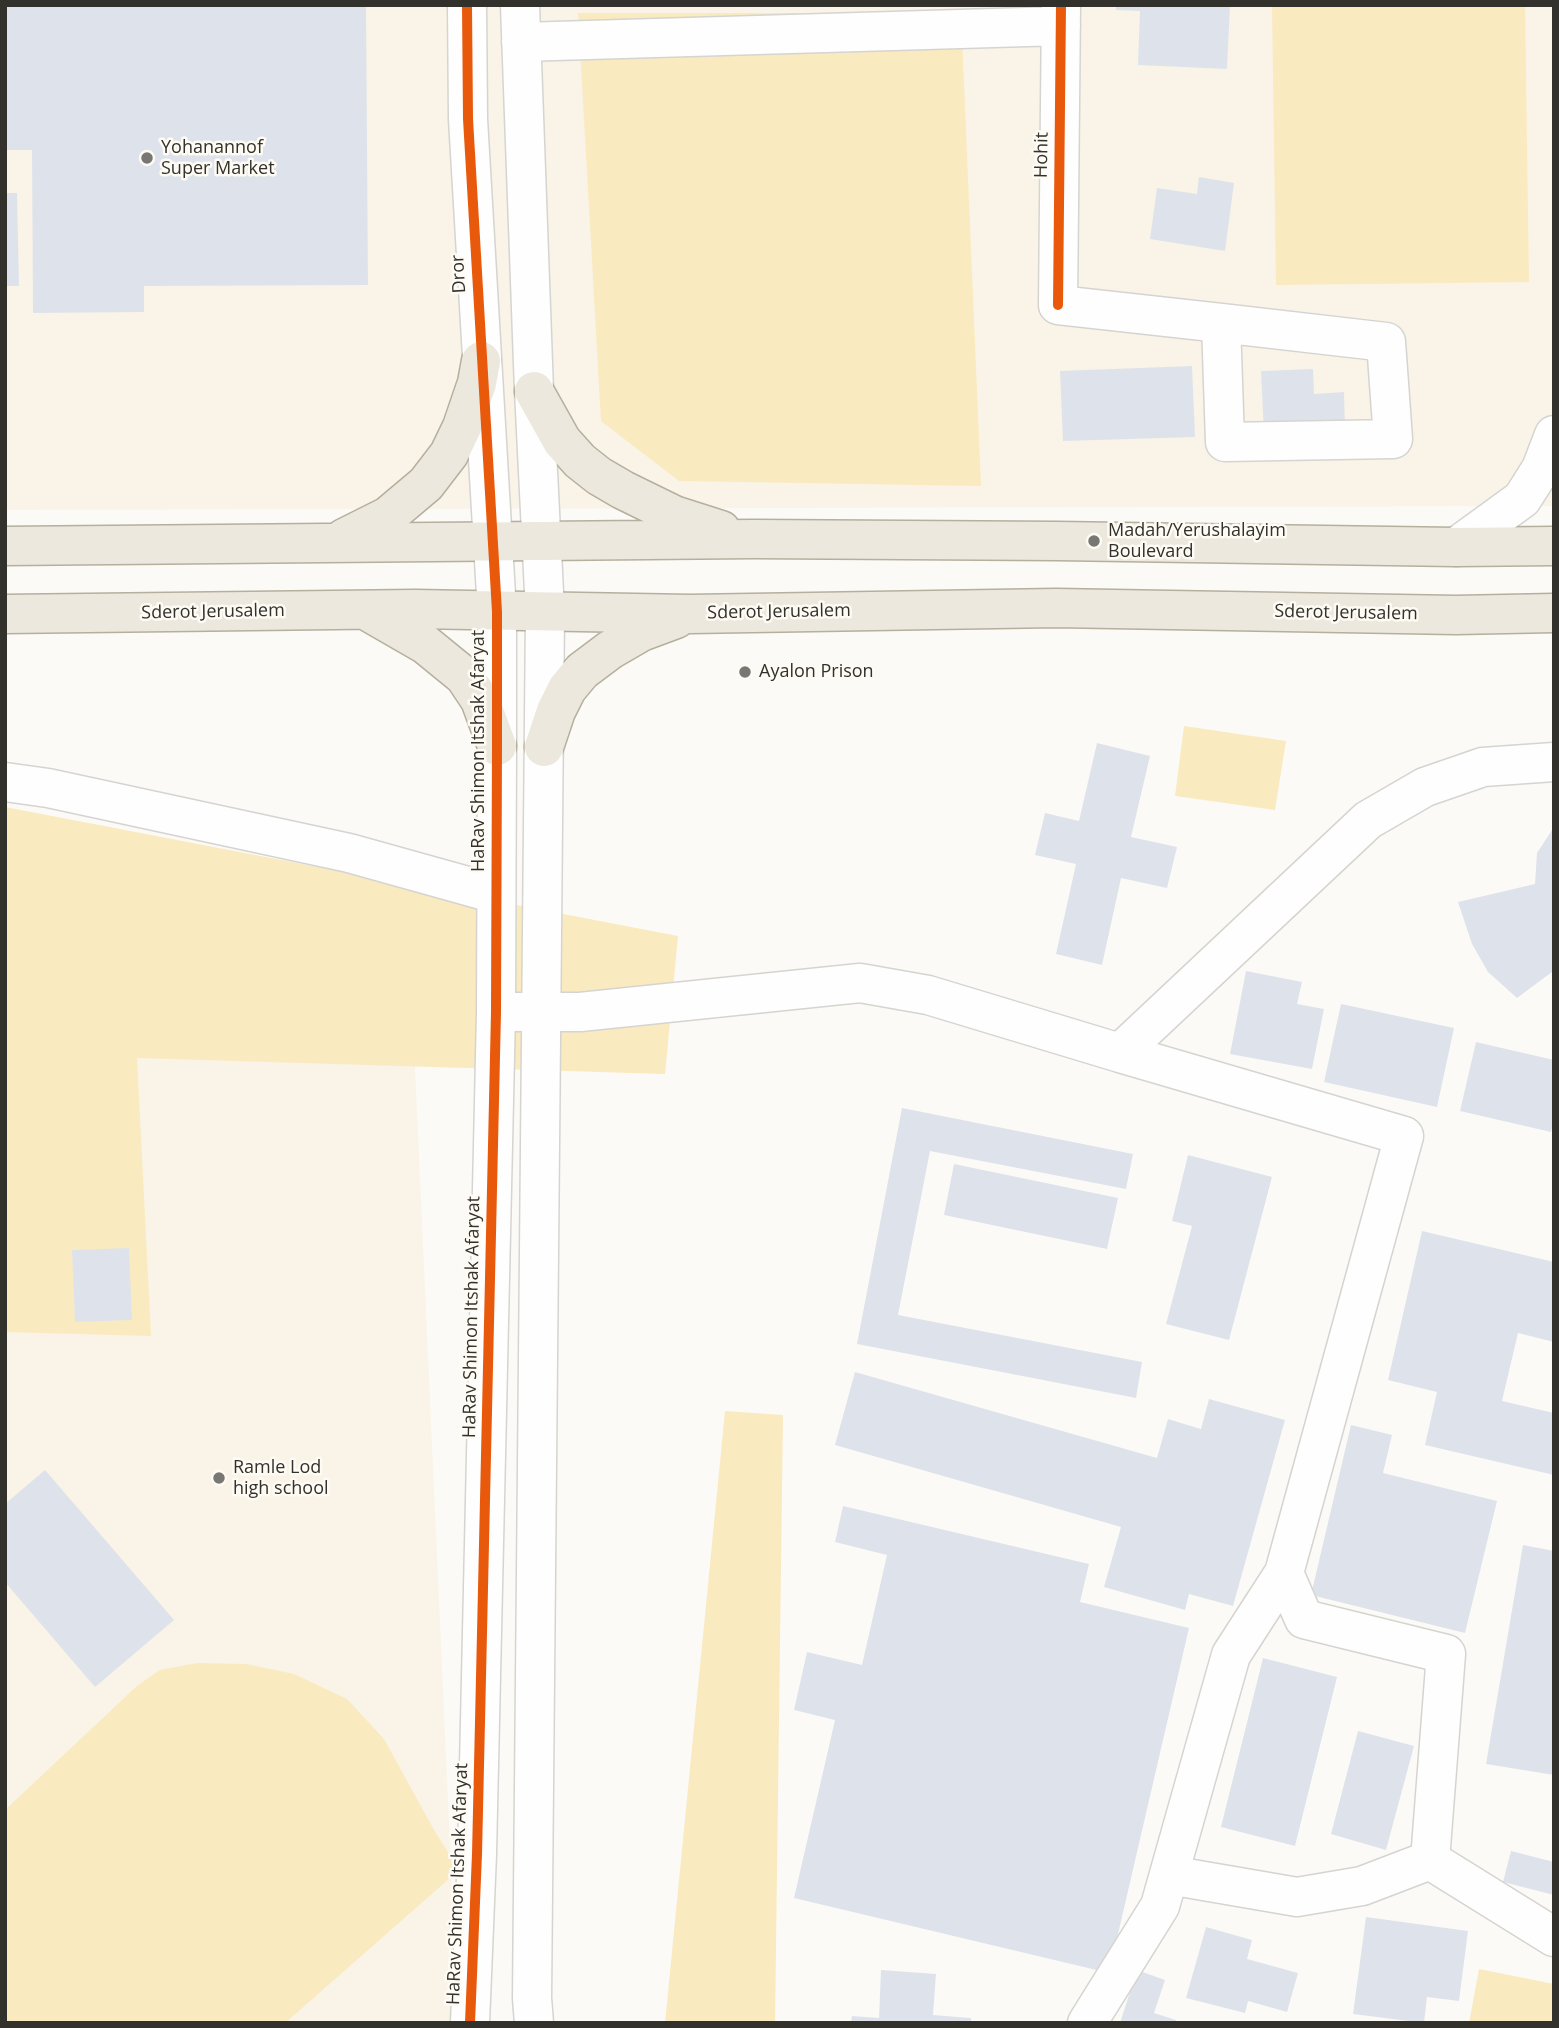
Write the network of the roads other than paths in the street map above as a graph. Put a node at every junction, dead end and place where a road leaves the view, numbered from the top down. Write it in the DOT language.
graph roads {
  1 [pos="467,5"];
  2 [pos="1061,16"];
  3 [pos="846,19"];
  4 [pos="520,23"];
  5 [pos="1221,323"];
  6 [pos="481,361"];
  7 [pos="534,391"];
  8 [pos="1554,435"];
  9 [pos="753,540"];
  10 [pos="493,541"];
  11 [pos="333,542"];
  12 [pos="544,543"];
  13 [pos="5,546"];
  14 [pos="1554,546"];
  15 [pos="1456,547"];
  16 [pos="365,610"];
  17 [pos="497,612"];
  18 [pos="545,612"];
  19 [pos="1554,613"];
  20 [pos="5,614"];
  21 [pos="690,614"];
  22 [pos="497,746"];
  23 [pos="544,747"];
  24 [pos="1554,762"];
  25 [pos="5,782"];
  26 [pos="496,894"];
  27 [pos="496,1012"];
  28 [pos="542,1012"];
  29 [pos="1120,1053"];
  30 [pos="1284,1573"];
  31 [pos="1430,1860"];
  32 [pos="1169,1875"];
  33 [pos="1554,1937"];
  34 [pos="470,2023"];
  35 [pos="534,2023"];
  36 [pos="1087,2023"];
  1 -- 6 [label="street, Dror"];
  2 -- 3 [label="street"];
  2 -- 5 [label="street, Hohit"];
  3 -- 4 [label="street"];
  4 -- 7 [label="street"];
  5 -- 5 [label="street"];
  6 -- 10 [label="street, Dror"];
  6 -- 11 [label="main road"];
  7 -- 9 [label="main road"];
  7 -- 12 [label="street"];
  8 -- 15 [label="street"];
  9 -- 12 [label="main road"];
  9 -- 15 [label="main road"];
  10 -- 11 [label="main road"];
  10 -- 12 [label="main road"];
  10 -- 17 [label="street, HaRav Shimon Itshak Afaryat"];
  11 -- 13 [label="main road"];
  12 -- 18 [label="street"];
  14 -- 15 [label="main road"];
  16 -- 17 [label="main road, Sderot Jerusalem"];
  16 -- 20 [label="main road, Sderot Jerusalem"];
  16 -- 22 [label="main road"];
  17 -- 18 [label="main road, Sderot Jerusalem"];
  17 -- 22 [label="street, HaRav Shimon Itshak Afaryat"];
  18 -- 21 [label="main road, Sderot Jerusalem"];
  18 -- 23 [label="street"];
  19 -- 21 [label="main road, Sderot Jerusalem"];
  21 -- 23 [label="main road"];
  22 -- 26 [label="street, HaRav Shimon Itshak Afaryat"];
  23 -- 28 [label="street"];
  24 -- 29 [label="street"];
  25 -- 26 [label="street"];
  26 -- 27 [label="street, HaRav Shimon Itshak Afaryat"];
  27 -- 28 [label="street"];
  27 -- 34 [label="street, HaRav Shimon Itshak Afaryat"];
  28 -- 29 [label="street"];
  28 -- 35 [label="street"];
  29 -- 30 [label="street"];
  30 -- 31 [label="street"];
  30 -- 32 [label="street"];
  31 -- 32 [label="street"];
  31 -- 33 [label="street"];
  32 -- 36 [label="street"];
}
